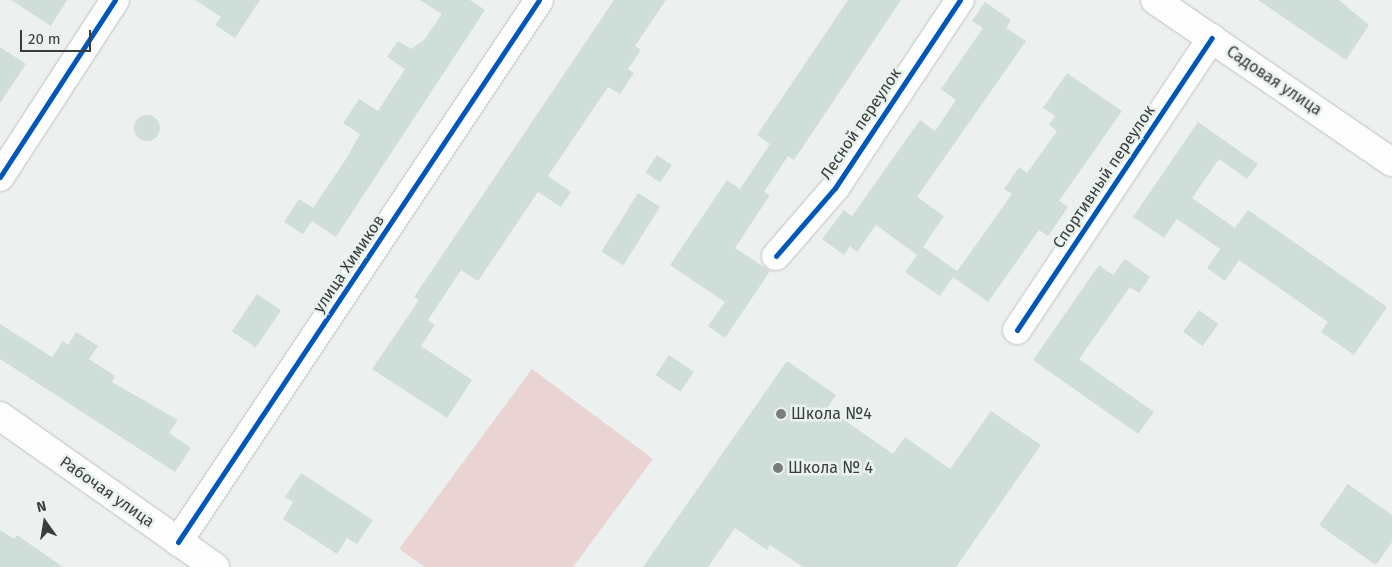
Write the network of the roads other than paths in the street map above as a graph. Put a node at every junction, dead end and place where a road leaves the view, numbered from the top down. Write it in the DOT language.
graph roads {
  1 [pos="115,0"];
  2 [pos="539,0"];
  3 [pos="960,0"];
  4 [pos="1155,0"];
  5 [pos="1212,38"];
  6 [pos="1392,162"];
  7 [pos="0,177"];
  8 [pos="776,256"];
  9 [pos="1017,330"];
  10 [pos="0,416"];
  11 [pos="178,542"];
  12 [pos="215,567"];
  1 -- 7 [label="street"];
  2 -- 11 [label="street, улица Химиков"];
  3 -- 8 [label="street, Лесной переулок"];
  4 -- 5 [label="street, Садовая улица"];
  5 -- 6 [label="street, Садовая улица"];
  5 -- 9 [label="street, Спортивный переулок"];
  10 -- 11 [label="street, Рабочая улица"];
  11 -- 12 [label="street, Рабочая улица"];
}
